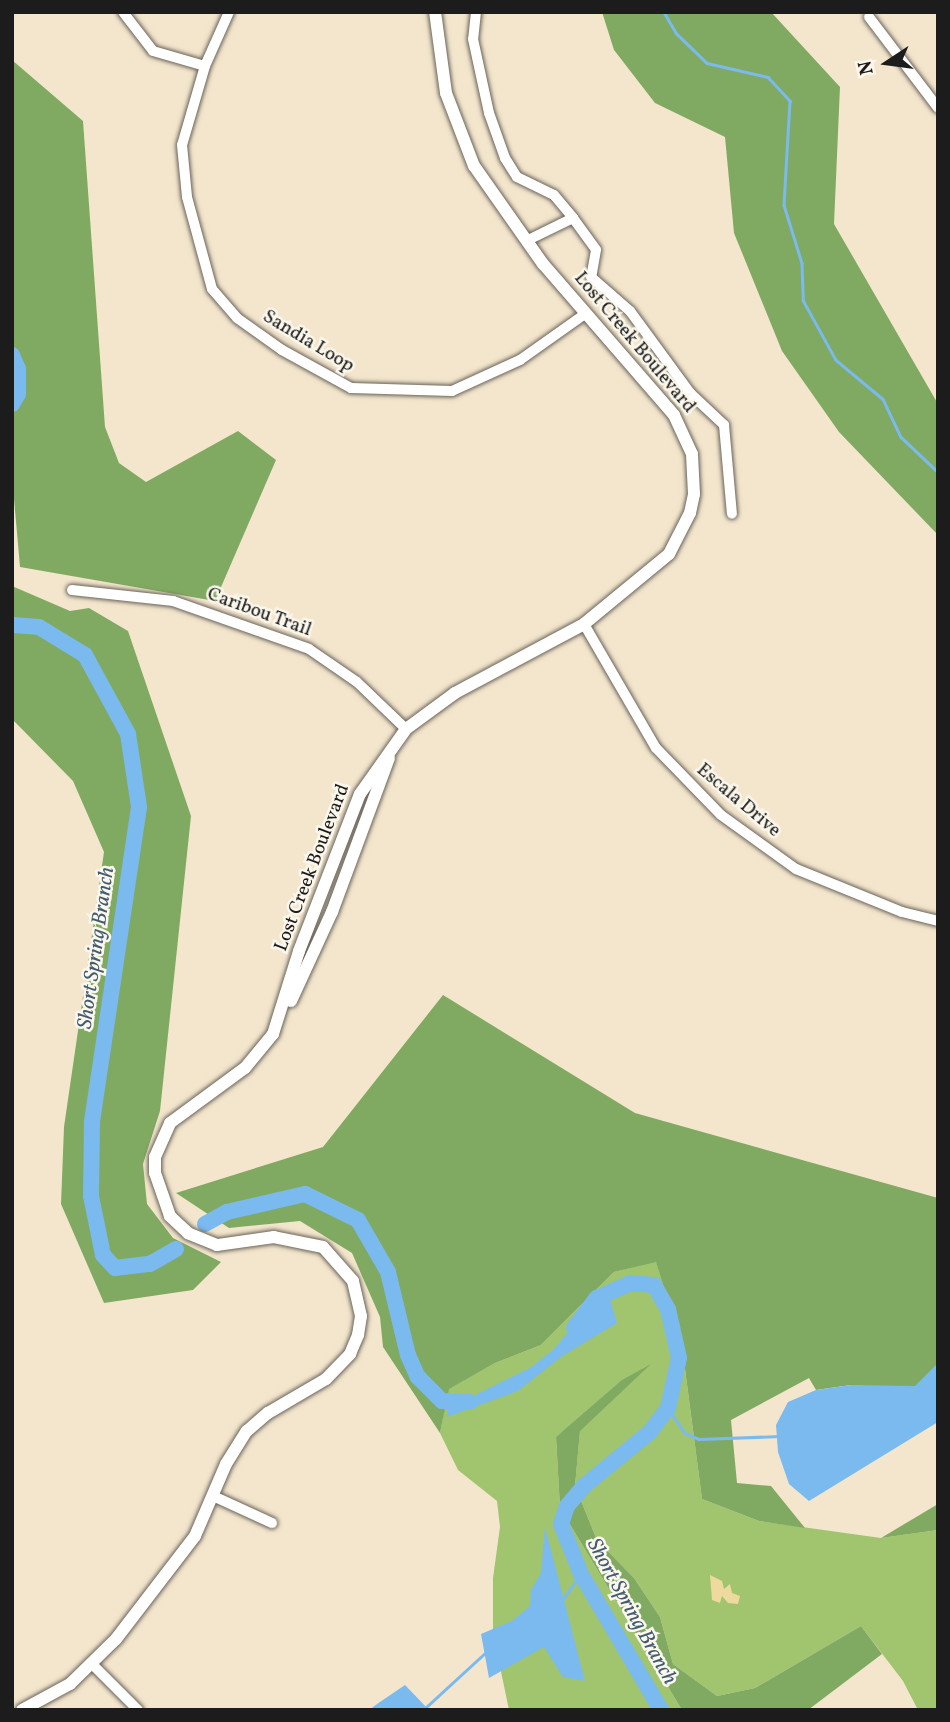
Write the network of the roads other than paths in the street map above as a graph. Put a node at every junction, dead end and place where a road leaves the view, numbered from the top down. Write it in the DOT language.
graph roads {
  1 [pos="123,12"];
  2 [pos="229,12"];
  3 [pos="435,12"];
  4 [pos="476,12"];
  5 [pos="869,17"];
  6 [pos="205,66"];
  7 [pos="938,108"];
  8 [pos="573,218"];
  9 [pos="526,241"];
  10 [pos="585,314"];
  11 [pos="732,514"];
  12 [pos="72,590"];
  13 [pos="584,624"];
  14 [pos="406,729"];
  15 [pos="394,745"];
  16 [pos="347,827"];
  17 [pos="361,832"];
  18 [pos="938,921"];
  19 [pos="283,1012"];
  20 [pos="213,1496"];
  21 [pos="272,1523"];
  22 [pos="93,1665"];
  23 [pos="22,1710"];
  24 [pos="138,1710"];
  1 -- 6 [label="street"];
  2 -- 6 [label="street, Sandia Loop"];
  3 -- 9 [label="street, Lost Creek Boulevard"];
  4 -- 8 [label="street"];
  5 -- 7 [label="street"];
  6 -- 10 [label="street, Sandia Loop"];
  8 -- 9 [label="street"];
  8 -- 11 [label="street"];
  9 -- 10 [label="street, Lost Creek Boulevard"];
  10 -- 13 [label="street, Lost Creek Boulevard"];
  12 -- 14 [label="street, Caribou Trail"];
  13 -- 14 [label="street, Lost Creek Boulevard"];
  13 -- 18 [label="street, Escala Drive"];
  14 -- 15 [label="street, Lost Creek Boulevard"];
  15 -- 16 [label="street, Lost Creek Boulevard"];
  15 -- 17 [label="street, Lost Creek Boulevard"];
  16 -- 17 [label="street"];
  16 -- 19 [label="street, Lost Creek Boulevard"];
  17 -- 19 [label="street, Lost Creek Boulevard"];
  19 -- 20 [label="street, Lost Creek Boulevard"];
  20 -- 21 [label="street"];
  20 -- 22 [label="street, Lost Creek Boulevard"];
  22 -- 23 [label="street, Lost Creek Boulevard"];
  22 -- 24 [label="street"];
}
